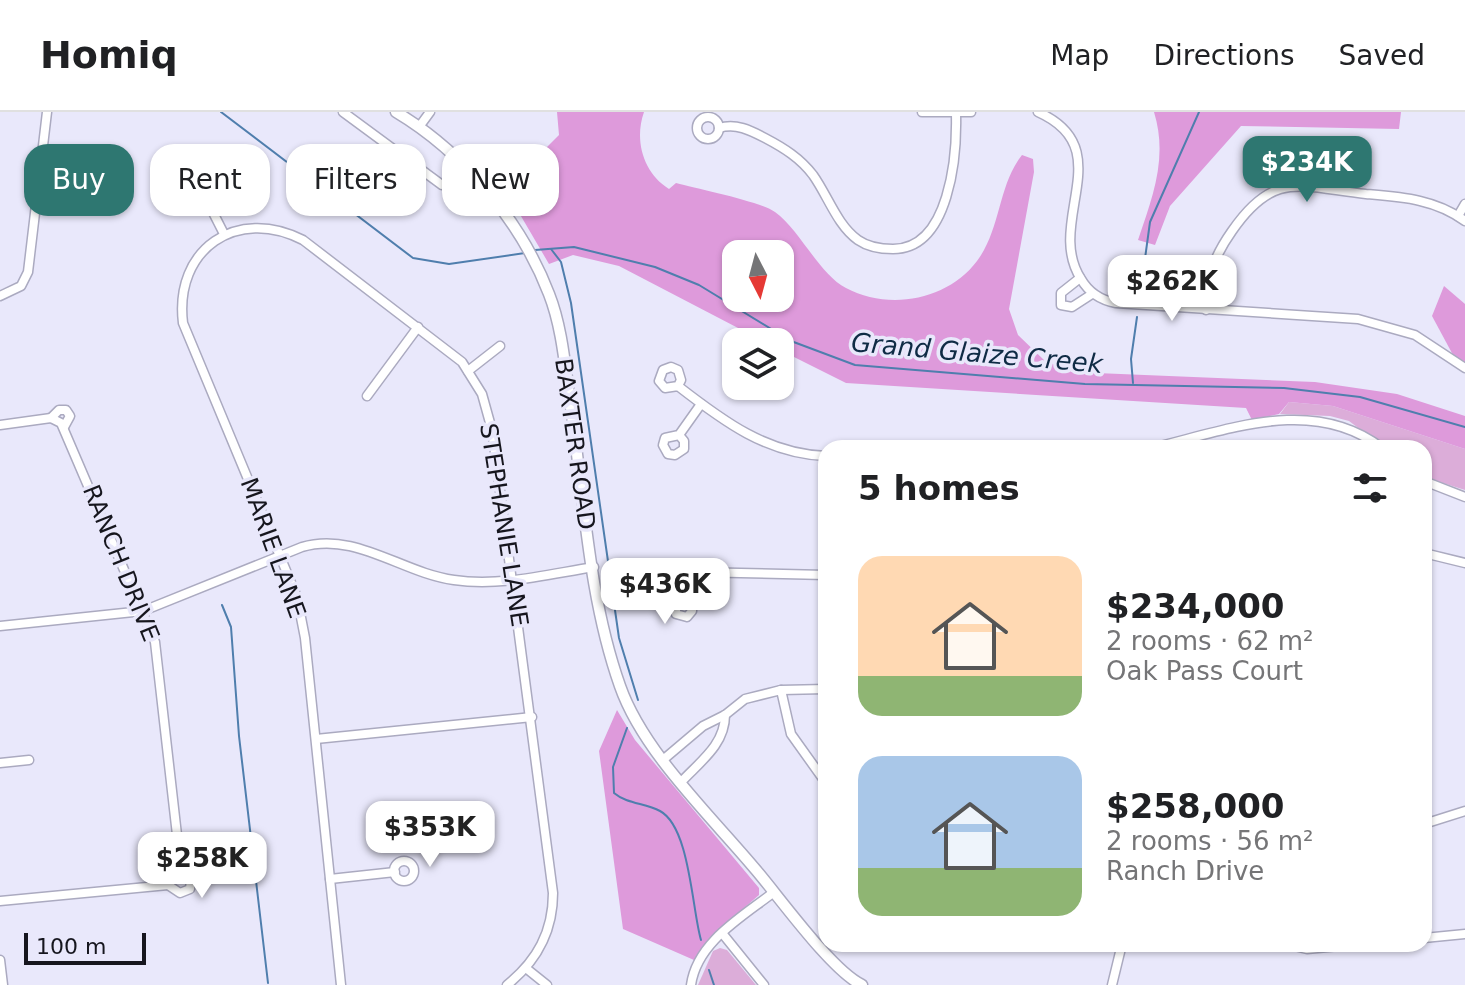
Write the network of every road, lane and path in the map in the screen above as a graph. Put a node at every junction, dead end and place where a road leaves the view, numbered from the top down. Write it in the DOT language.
graph roads {
  1 [pos="47,112"];
  2 [pos="343,112"];
  3 [pos="396,112"];
  4 [pos="430,112"];
  5 [pos="922,112"];
  6 [pos="971,112"];
  7 [pos="1038,112"];
  8 [pos="956,114"];
  9 [pos="419,127"];
  10 [pos="719,128"];
  11 [pos="442,147"];
  12 [pos="442,185"];
  13 [pos="1465,204"];
  14 [pos="215,216"];
  15 [pos="505,216"];
  16 [pos="1461,218"];
  17 [pos="224,234"];
  18 [pos="1080,278"];
  19 [pos="1092,294"];
  20 [pos="0,296"];
  21 [pos="1206,310"];
  22 [pos="418,327"];
  23 [pos="500,346"];
  24 [pos="1465,368"];
  25 [pos="468,371"];
  26 [pos="678,386"];
  27 [pos="367,396"];
  28 [pos="701,404"];
  29 [pos="51,418"];
  30 [pos="0,425"];
  31 [pos="64,427"];
  32 [pos="679,435"];
  33 [pos="1187,440"];
  34 [pos="1370,440"];
  35 [pos="818,454"];
  36 [pos="1432,484"];
  37 [pos="1465,497"];
  38 [pos="1432,555"];
  39 [pos="280,556"];
  40 [pos="1465,563"];
  41 [pos="594,567"];
  42 [pos="693,572"];
  43 [pos="818,575"];
  44 [pos="512,579"];
  45 [pos="143,611"];
  46 [pos="0,626"];
  47 [pos="818,689"];
  48 [pos="781,690"];
  49 [pos="725,715"];
  50 [pos="532,717"];
  51 [pos="316,739"];
  52 [pos="664,759"];
  53 [pos="29,760"];
  54 [pos="0,763"];
  55 [pos="818,772"];
  56 [pos="682,781"];
  57 [pos="1465,811"];
  58 [pos="1432,821"];
  59 [pos="181,870"];
  60 [pos="395,872"];
  61 [pos="330,879"];
  62 [pos="168,885"];
  63 [pos="774,892"];
  64 [pos="0,901"];
  65 [pos="722,933"];
  66 [pos="1465,934"];
  67 [pos="1432,937"];
  68 [pos="818,943"];
  69 [pos="825,952"];
  70 [pos="1120,952"];
  71 [pos="0,960"];
  72 [pos="527,969"];
  73 [pos="3,985"];
  74 [pos="341,985"];
  75 [pos="507,985"];
  76 [pos="547,985"];
  77 [pos="691,985"];
  78 [pos="764,985"];
  79 [pos="862,985"];
  80 [pos="1112,985"];
  1 -- 20 [label="street"];
  2 -- 12 [label="street"];
  3 -- 9 [label="main road, BAXTER ROAD"];
  4 -- 9 [label="street"];
  5 -- 8 [label="street"];
  6 -- 8 [label="street"];
  7 -- 18 [label="street"];
  8 -- 10 [label="street"];
  9 -- 11 [label="main road, BAXTER ROAD"];
  13 -- 16 [label="street"];
  14 -- 17 [label="street"];
  15 -- 41 [label="main road, BAXTER ROAD"];
  16 -- 21 [label="street"];
  17 -- 22 [label="street, STEPHANIE LANE"];
  17 -- 39 [label="street, MARIE LANE"];
  18 -- 19 [label="street"];
  18 -- 19 [label="street"];
  19 -- 21 [label="street"];
  21 -- 24 [label="street"];
  22 -- 25 [label="street, STEPHANIE LANE"];
  22 -- 27 [label="street"];
  23 -- 25 [label="street"];
  25 -- 44 [label="street, STEPHANIE LANE"];
  26 -- 28 [label="street"];
  28 -- 32 [label="street"];
  28 -- 35 [label="street"];
  29 -- 30 [label="street"];
  29 -- 31 [label="street"];
  29 -- 31 [label="street"];
  31 -- 45 [label="street, RANCH DRIVE"];
  33 -- 34 [label="street"];
  36 -- 37 [label="street"];
  38 -- 40 [label="street"];
  39 -- 44 [label="street"];
  39 -- 45 [label="street"];
  39 -- 51 [label="street, MARIE LANE"];
  41 -- 44 [label="street"];
  41 -- 52 [label="main road, BAXTER ROAD"];
  42 -- 42 [label="street"];
  42 -- 43 [label="street"];
  44 -- 50 [label="street, STEPHANIE LANE"];
  45 -- 46 [label="street"];
  45 -- 59 [label="street, RANCH DRIVE"];
  47 -- 48 [label="street"];
  48 -- 49 [label="street"];
  48 -- 55 [label="street"];
  49 -- 52 [label="street"];
  49 -- 56 [label="street"];
  50 -- 51 [label="street"];
  50 -- 72 [label="street, STEPHANIE LANE"];
  51 -- 61 [label="street, MARIE LANE"];
  52 -- 56 [label="main road, BAXTER ROAD"];
  53 -- 54 [label="street"];
  56 -- 63 [label="main road, BAXTER ROAD"];
  57 -- 58 [label="street"];
  59 -- 62 [label="street"];
  59 -- 62 [label="street"];
  60 -- 61 [label="street"];
  61 -- 74 [label="street, MARIE LANE"];
  62 -- 64 [label="street"];
  63 -- 65 [label="street"];
  63 -- 68 [label="main road, BAXTER ROAD"];
  65 -- 77 [label="street"];
  65 -- 78 [label="street"];
  66 -- 67 [label="street"];
  69 -- 79 [label="main road, BAXTER ROAD"];
  70 -- 80 [label="street"];
  71 -- 73 [label="street"];
  72 -- 75 [label="street"];
  72 -- 76 [label="street"];
}
